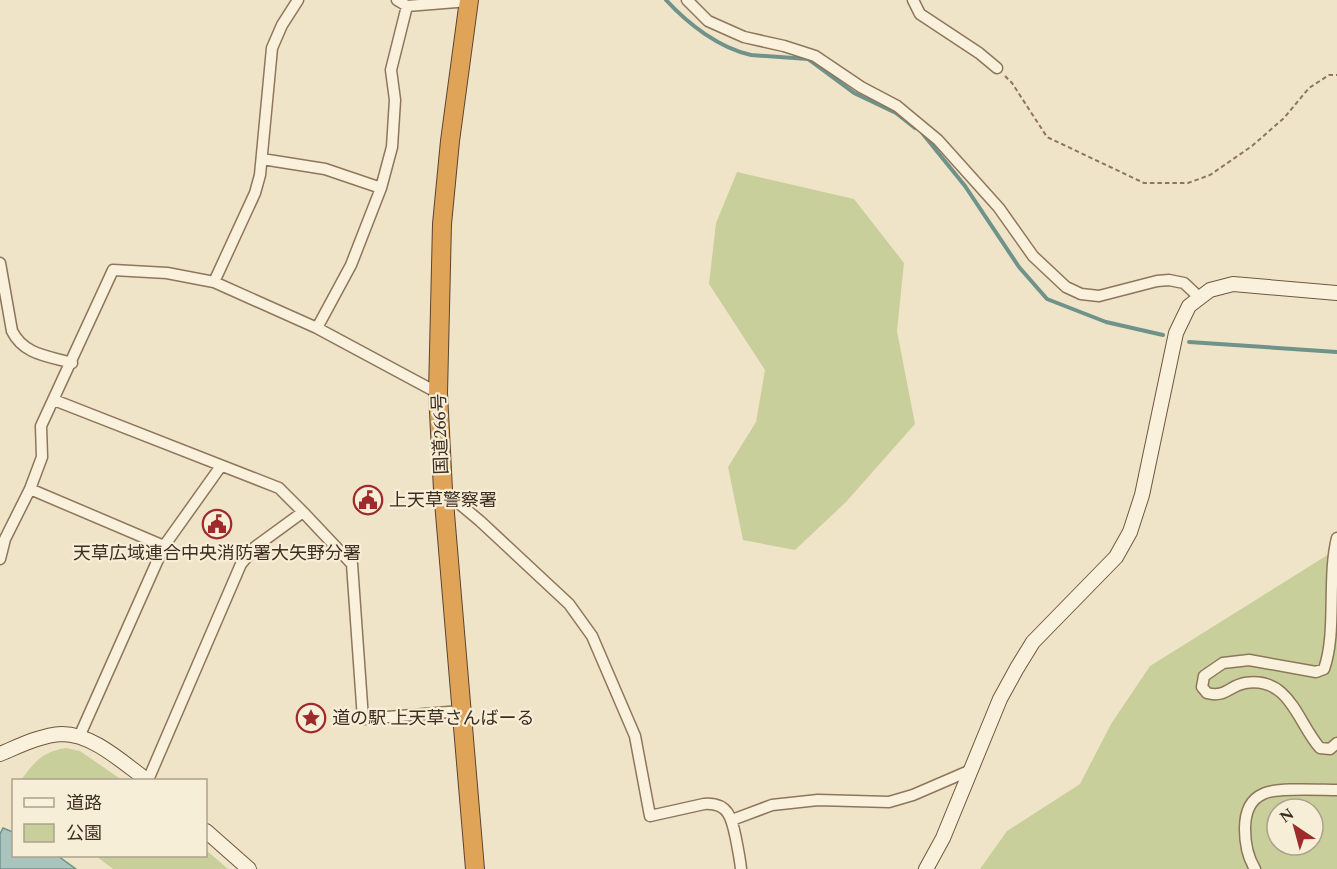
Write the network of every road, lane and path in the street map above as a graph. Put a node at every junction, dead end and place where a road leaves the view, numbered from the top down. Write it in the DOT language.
graph roads {
  1 [pos="298,0"];
  2 [pos="469,0"];
  3 [pos="687,0"];
  4 [pos="913,0"];
  5 [pos="402,3"];
  6 [pos="997,68"];
  7 [pos="1337,75"];
  8 [pos="262,159"];
  9 [pos="381,188"];
  10 [pos="0,262"];
  11 [pos="214,282"];
  12 [pos="1337,293"];
  13 [pos="1199,297"];
  14 [pos="317,328"];
  15 [pos="72,363"];
  16 [pos="438,393"];
  17 [pos="54,400"];
  18 [pos="221,466"];
  19 [pos="30,489"];
  20 [pos="443,490"];
  21 [pos="303,512"];
  22 [pos="1337,538"];
  23 [pos="164,546"];
  24 [pos="0,559"];
  25 [pos="461,711"];
  26 [pos="79,737"];
  27 [pos="1337,743"];
  28 [pos="0,754"];
  29 [pos="971,770"];
  30 [pos="146,779"];
  31 [pos="147,779"];
  32 [pos="1337,790"];
  33 [pos="732,820"];
  34 [pos="207,832"];
  35 [pos="249,869"];
  36 [pos="474,869"];
  37 [pos="741,869"];
  38 [pos="926,869"];
  39 [pos="1255,869"];
  1 -- 8 [label="street"];
  2 -- 5 [label="street"];
  2 -- 16 [label="highway, 国道266号"];
  3 -- 13 [label="street"];
  4 -- 6 [label="street"];
  5 -- 9 [label="street"];
  6 -- 7 [label="path"];
  8 -- 9 [label="street"];
  8 -- 11 [label="street"];
  9 -- 14 [label="street"];
  10 -- 15 [label="street"];
  11 -- 14 [label="street"];
  11 -- 15 [label="street"];
  12 -- 13 [label="street"];
  13 -- 29 [label="street"];
  14 -- 16 [label="street"];
  15 -- 17 [label="street"];
  16 -- 20 [label="highway, 国道266号"];
  17 -- 18 [label="street"];
  17 -- 19 [label="street"];
  18 -- 21 [label="street"];
  18 -- 23 [label="street"];
  19 -- 23 [label="street"];
  19 -- 24 [label="street"];
  20 -- 25 [label="highway, 国道266号"];
  20 -- 33 [label="street"];
  21 -- 25 [label="street"];
  21 -- 31 [label="street"];
  22 -- 27 [label="street"];
  23 -- 26 [label="street"];
  25 -- 36 [label="highway, 国道266号"];
  26 -- 28 [label="street"];
  26 -- 30 [label="street"];
  29 -- 33 [label="street"];
  29 -- 38 [label="street"];
  32 -- 39 [label="street"];
  33 -- 37 [label="street"];
  34 -- 35 [label="street"];
}
